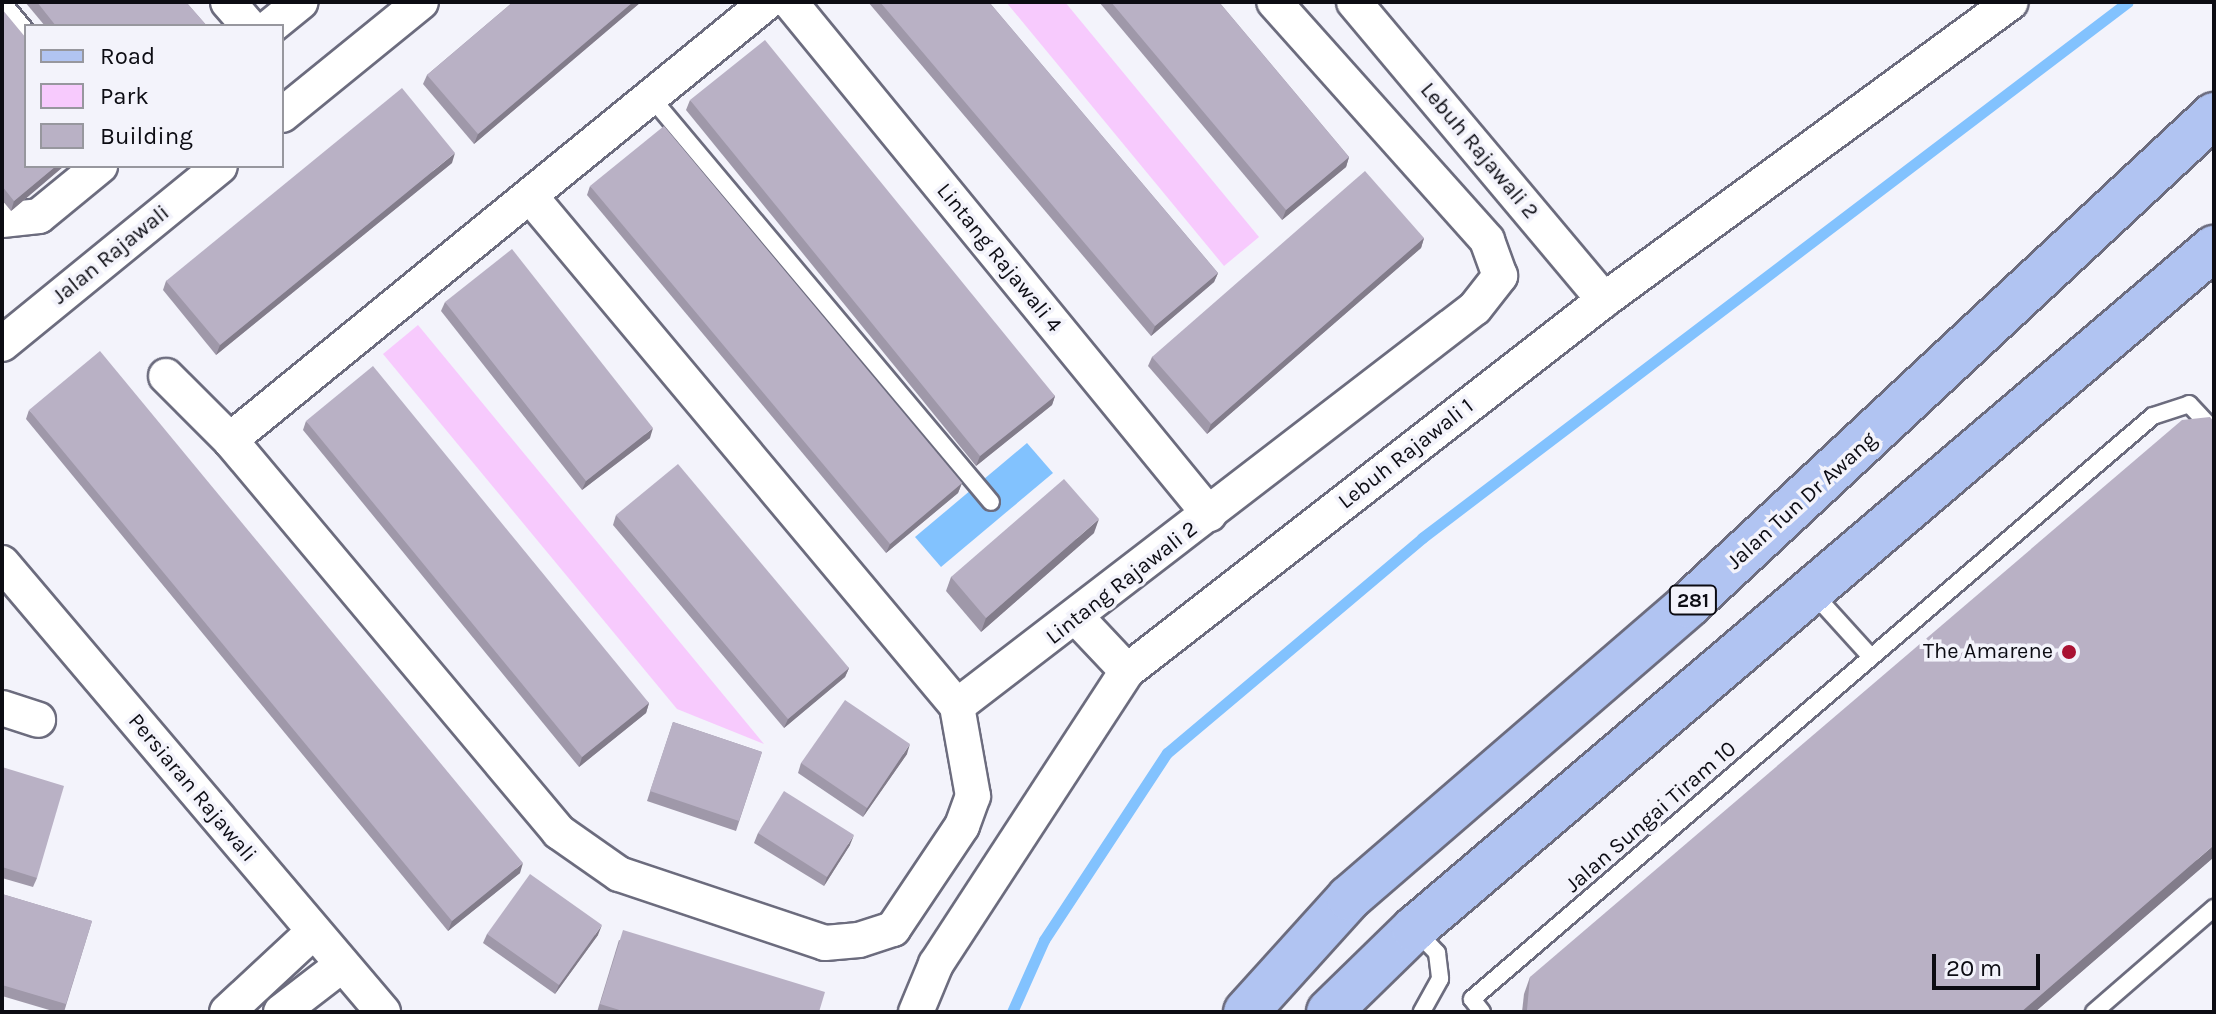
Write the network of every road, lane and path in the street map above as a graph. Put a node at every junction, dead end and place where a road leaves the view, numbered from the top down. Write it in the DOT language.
graph roads {
  1 [pos="2,2"];
  2 [pos="228,2"];
  3 [pos="301,2"];
  4 [pos="421,2"];
  5 [pos="767,2"];
  6 [pos="790,2"];
  7 [pos="1274,2"];
  8 [pos="1354,2"];
  9 [pos="2011,2"];
  10 [pos="247,24"];
  11 [pos="274,24"];
  12 [pos="24,29"];
  13 [pos="650,96"];
  14 [pos="284,113"];
  15 [pos="2214,115"];
  16 [pos="98,168"];
  17 [pos="218,168"];
  18 [pos="530,196"];
  19 [pos="2,220"];
  20 [pos="2214,248"];
  21 [pos="1604,300"];
  22 [pos="2,344"];
  23 [pos="166,376"];
  24 [pos="2214,431"];
  25 [pos="230,440"];
  26 [pos="991,502"];
  27 [pos="1209,514"];
  28 [pos="2,563"];
  29 [pos="1812,592"];
  30 [pos="1078,619"];
  31 [pos="1871,657"];
  32 [pos="1127,671"];
  33 [pos="957,706"];
  34 [pos="2,708"];
  35 [pos="38,720"];
  36 [pos="2214,908"];
  37 [pos="1414,929"];
  38 [pos="313,932"];
  39 [pos="342,965"];
  40 [pos="227,1012"];
  41 [pos="281,1012"];
  42 [pos="383,1012"];
  43 [pos="916,1012"];
  44 [pos="1246,1012"];
  45 [pos="1329,1012"];
  46 [pos="1422,1012"];
  47 [pos="1482,1012"];
  48 [pos="2094,1012"];
  1 -- 12 [label="lane"];
  2 -- 10 [label="street"];
  3 -- 11 [label="street"];
  4 -- 14 [label="street"];
  5 -- 13 [label="street"];
  6 -- 27 [label="street, Lintang Rajawali 4"];
  7 -- 27 [label="street, Lintang Rajawali 2"];
  8 -- 21 [label="street, Lebuh Rajawali 2"];
  9 -- 21 [label="street, Lebuh Rajawali 1"];
  13 -- 18 [label="street"];
  13 -- 26 [label="lane"];
  15 -- 44 [label="main road, Jalan Tun Dr Awang / 281"];
  16 -- 19 [label="street"];
  17 -- 22 [label="street, Jalan Rajawali"];
  18 -- 25 [label="street"];
  18 -- 33 [label="street"];
  20 -- 29 [label="main road"];
  21 -- 32 [label="street, Lebuh Rajawali 1"];
  23 -- 25 [label="street"];
  24 -- 31 [label="lane"];
  25 -- 33 [label="street"];
  27 -- 30 [label="street, Lintang Rajawali 2"];
  28 -- 38 [label="street, Persiaran Rajawali"];
  29 -- 31 [label="lane"];
  29 -- 37 [label="main road"];
  30 -- 32 [label="street"];
  30 -- 33 [label="street, Lintang Rajawali 2"];
  31 -- 47 [label="lane, Jalan Sungai Tiram 10"];
  32 -- 43 [label="street, Lebuh Rajawali 1"];
  34 -- 35 [label="street"];
  36 -- 48 [label="lane"];
  37 -- 45 [label="main road"];
  37 -- 46 [label="lane"];
  38 -- 39 [label="street, Persiaran Rajawali"];
  38 -- 40 [label="street"];
  39 -- 41 [label="street"];
  39 -- 42 [label="street, Persiaran Rajawali"];
}
